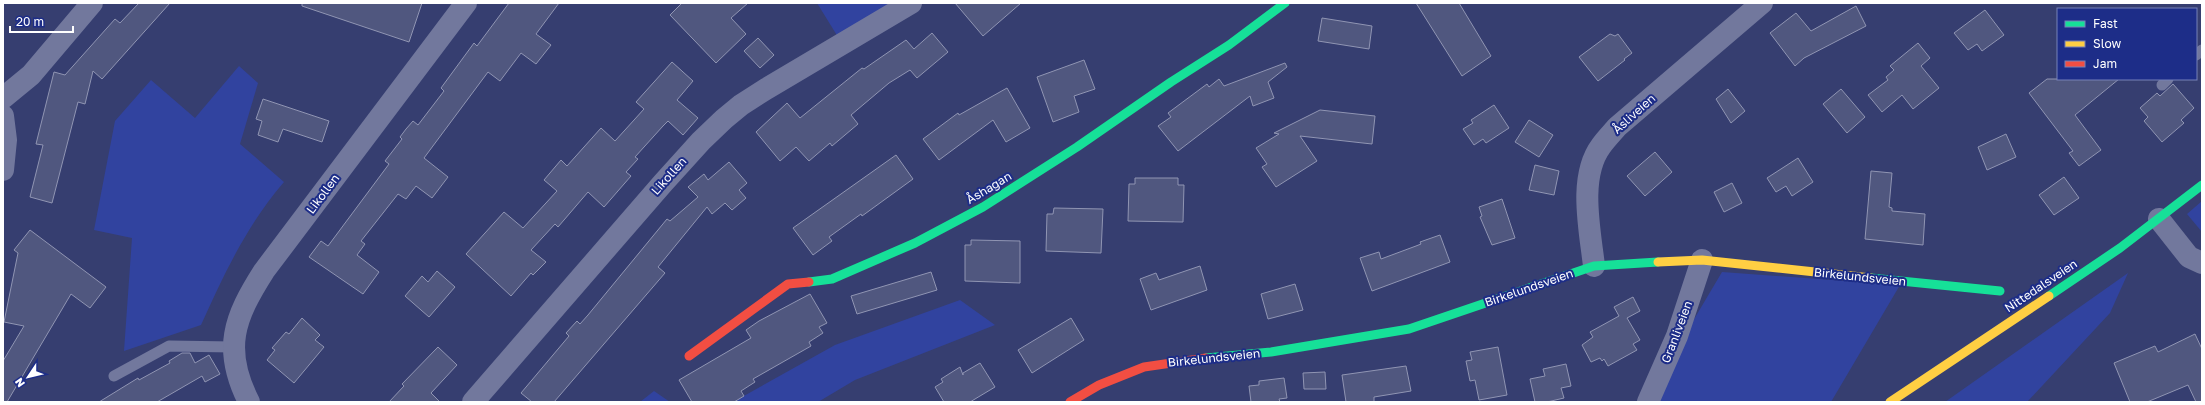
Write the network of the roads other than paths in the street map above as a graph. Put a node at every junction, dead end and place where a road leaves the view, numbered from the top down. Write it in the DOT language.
graph roads {
  1 [pos="92,3"];
  2 [pos="466,3"];
  3 [pos="911,3"];
  4 [pos="1285,3"];
  5 [pos="1762,3"];
  6 [pos="3,98"];
  7 [pos="3,116"];
  8 [pos="3,170"];
  9 [pos="2202,185"];
  10 [pos="2159,219"];
  11 [pos="1702,260"];
  12 [pos="2202,263"];
  13 [pos="1594,266"];
  14 [pos="2000,291"];
  15 [pos="233,347"];
  16 [pos="689,356"];
  17 [pos="114,376"];
  18 [pos="249,402"];
  19 [pos="473,402"];
  20 [pos="1070,402"];
  21 [pos="1648,402"];
  22 [pos="1890,402"];
  1 -- 6 [label="street"];
  2 -- 15 [label="street, Likollen"];
  3 -- 19 [label="street, Likollen"];
  4 -- 16 [label="street, Åshagan"];
  5 -- 13 [label="street, Åsliveien"];
  7 -- 8 [label="street"];
  9 -- 10 [label="street, Nittedalsveien"];
  10 -- 12 [label="street"];
  10 -- 22 [label="street, Nittedalsveien"];
  11 -- 13 [label="street, Birkelundsveien"];
  11 -- 14 [label="street, Birkelundsveien"];
  11 -- 21 [label="street, Granliveien"];
  13 -- 20 [label="street, Birkelundsveien"];
  15 -- 17 [label="lane"];
  15 -- 18 [label="street, Likollen"];
}
